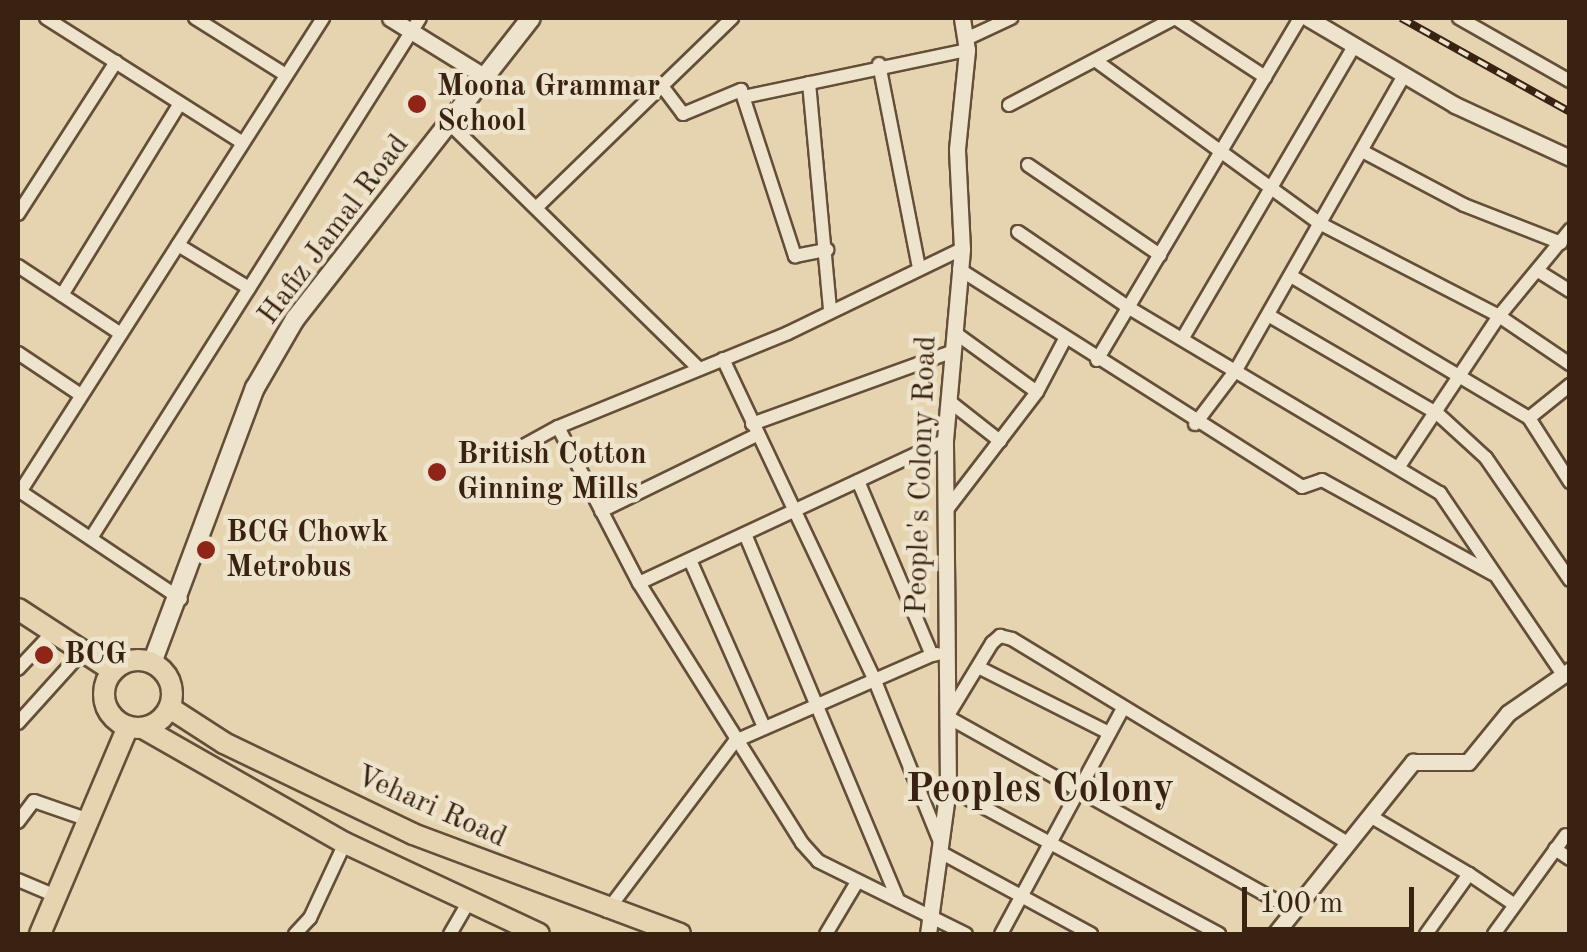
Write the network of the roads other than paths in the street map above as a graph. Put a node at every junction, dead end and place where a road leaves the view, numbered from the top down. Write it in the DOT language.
graph roads {
  1 [pos="195,18"];
  2 [pos="323,18"];
  3 [pos="390,18"];
  4 [pos="732,18"];
  5 [pos="962,18"];
  6 [pos="1011,18"];
  7 [pos="1300,18"];
  8 [pos="1308,18"];
  9 [pos="1460,18"];
  10 [pos="52,19"];
  11 [pos="530,20"];
  12 [pos="416,24"];
  13 [pos="967,44"];
  14 [pos="1354,46"];
  15 [pos="116,62"];
  16 [pos="1099,63"];
  17 [pos="879,64"];
  18 [pos="286,75"];
  19 [pos="485,77"];
  20 [pos="1264,77"];
  21 [pos="1403,77"];
  22 [pos="1570,81"];
  23 [pos="808,82"];
  24 [pos="662,86"];
  25 [pos="744,97"];
  26 [pos="180,103"];
  27 [pos="1009,106"];
  28 [pos="450,124"];
  29 [pos="243,143"];
  30 [pos="1362,151"];
  31 [pos="1222,154"];
  32 [pos="1570,158"];
  33 [pos="1028,165"];
  34 [pos="1270,187"];
  35 [pos="536,207"];
  36 [pos="18,214"];
  37 [pos="1321,224"];
  38 [pos="1570,230"];
  39 [pos="1018,232"];
  40 [pos="1561,243"];
  41 [pos="178,245"];
  42 [pos="962,248"];
  43 [pos="827,250"];
  44 [pos="1160,255"];
  45 [pos="18,266"];
  46 [pos="919,268"];
  47 [pos="959,269"];
  48 [pos="1538,272"];
  49 [pos="1291,276"];
  50 [pos="249,288"];
  51 [pos="1570,291"];
  52 [pos="62,295"];
  53 [pos="830,310"];
  54 [pos="1131,310"];
  55 [pos="1268,315"];
  56 [pos="1500,316"];
  57 [pos="954,332"];
  58 [pos="121,334"];
  59 [pos="1184,336"];
  60 [pos="1065,339"];
  61 [pos="18,352"];
  62 [pos="951,352"];
  63 [pos="724,358"];
  64 [pos="1097,360"];
  65 [pos="1570,364"];
  66 [pos="699,369"];
  67 [pos="1236,370"];
  68 [pos="1462,374"];
  69 [pos="1570,385"];
  70 [pos="1037,392"];
  71 [pos="81,395"];
  72 [pos="949,400"];
  73 [pos="1438,414"];
  74 [pos="1529,418"];
  75 [pos="1196,424"];
  76 [pos="558,427"];
  77 [pos="754,429"];
  78 [pos="945,440"];
  79 [pos="1000,441"];
  80 [pos="507,455"];
  81 [pos="1400,465"];
  82 [pos="858,482"];
  83 [pos="1570,482"];
  84 [pos="19,491"];
  85 [pos="601,510"];
  86 [pos="795,510"];
  87 [pos="945,512"];
  88 [pos="745,534"];
  89 [pos="91,538"];
  90 [pos="690,560"];
  91 [pos="1493,574"];
  92 [pos="1570,580"];
  93 [pos="639,583"];
  94 [pos="180,598"];
  95 [pos="18,609"];
  96 [pos="53,632"];
  97 [pos="83,651"];
  98 [pos="938,654"];
  99 [pos="152,663"];
  100 [pos="978,667"];
  101 [pos="18,669"];
  102 [pos="113,670"];
  103 [pos="1566,672"];
  104 [pos="876,681"];
  105 [pos="822,707"];
  106 [pos="170,708"];
  107 [pos="1122,710"];
  108 [pos="947,717"];
  109 [pos="18,723"];
  110 [pos="135,728"];
  111 [pos="764,728"];
  112 [pos="1109,733"];
  113 [pos="735,741"];
  114 [pos="1079,787"];
  115 [pos="948,788"];
  116 [pos="1370,816"];
  117 [pos="89,820"];
  118 [pos="18,822"];
  119 [pos="1566,834"];
  120 [pos="1051,841"];
  121 [pos="346,842"];
  122 [pos="1348,843"];
  123 [pos="940,847"];
  124 [pos="1556,848"];
  125 [pos="1570,859"];
  126 [pos="1469,874"];
  127 [pos="18,880"];
  128 [pos="857,882"];
  129 [pos="1022,895"];
  130 [pos="58,897"];
  131 [pos="898,900"];
  132 [pos="468,902"];
  133 [pos="1516,904"];
  134 [pos="1293,910"];
  135 [pos="607,912"];
  136 [pos="930,915"];
  137 [pos="40,934"];
  138 [pos="294,934"];
  139 [pos="450,934"];
  140 [pos="539,934"];
  141 [pos="680,934"];
  142 [pos="826,934"];
  143 [pos="928,934"];
  144 [pos="966,934"];
  145 [pos="1000,934"];
  146 [pos="1092,934"];
  147 [pos="1219,934"];
  148 [pos="1274,934"];
  149 [pos="1426,934"];
  150 [pos="1494,934"];
  1 -- 18 [label="street"];
  2 -- 18 [label="street"];
  3 -- 12 [label="street"];
  4 -- 24 [label="street"];
  5 -- 13 [label="street, People's Colony Road"];
  6 -- 13 [label="street"];
  7 -- 20 [label="street"];
  8 -- 14 [label="street"];
  9 -- 22 [label="street"];
  10 -- 15 [label="street"];
  11 -- 19 [label="main road, Hafiz Jamal Road"];
  12 -- 19 [label="street"];
  12 -- 50 [label="street"];
  13 -- 17 [label="street"];
  13 -- 42 [label="street, People's Colony Road"];
  14 -- 21 [label="street"];
  14 -- 34 [label="street"];
  15 -- 26 [label="street"];
  15 -- 36 [label="street"];
  16 -- 20 [label="street"];
  16 -- 27 [label="street"];
  16 -- 31 [label="street"];
  17 -- 23 [label="street"];
  17 -- 46 [label="street"];
  18 -- 29 [label="street"];
  19 -- 28 [label="main road, Hafiz Jamal Road"];
  20 -- 31 [label="street"];
  21 -- 30 [label="street"];
  21 -- 32 [label="street"];
  23 -- 25 [label="street"];
  23 -- 43 [label="street"];
  24 -- 25 [label="street"];
  24 -- 35 [label="street"];
  25 -- 43 [label="street"];
  26 -- 29 [label="street"];
  26 -- 52 [label="street"];
  28 -- 35 [label="street"];
  28 -- 94 [label="main road, Hafiz Jamal Road"];
  29 -- 41 [label="street"];
  30 -- 37 [label="street"];
  30 -- 40 [label="street"];
  31 -- 34 [label="street"];
  31 -- 44 [label="street"];
  33 -- 44 [label="street"];
  34 -- 37 [label="street"];
  34 -- 59 [label="street"];
  35 -- 66 [label="street"];
  37 -- 49 [label="street"];
  37 -- 56 [label="street"];
  38 -- 40 [label="street"];
  39 -- 54 [label="street"];
  40 -- 48 [label="street"];
  41 -- 50 [label="street"];
  41 -- 58 [label="street"];
  42 -- 46 [label="street"];
  42 -- 47 [label="street, People's Colony Road"];
  43 -- 53 [label="street"];
  44 -- 54 [label="street"];
  45 -- 52 [label="street"];
  46 -- 53 [label="street"];
  47 -- 57 [label="street, People's Colony Road"];
  47 -- 60 [label="street"];
  48 -- 51 [label="street"];
  48 -- 56 [label="street"];
  49 -- 55 [label="street"];
  49 -- 68 [label="street"];
  50 -- 89 [label="street"];
  52 -- 58 [label="street"];
  53 -- 63 [label="street"];
  54 -- 59 [label="street"];
  54 -- 64 [label="street"];
  55 -- 67 [label="street"];
  55 -- 73 [label="street"];
  56 -- 65 [label="street"];
  56 -- 68 [label="street"];
  57 -- 62 [label="street, People's Colony Road"];
  57 -- 70 [label="street"];
  58 -- 71 [label="street"];
  59 -- 67 [label="street"];
  60 -- 64 [label="street"];
  60 -- 70 [label="street"];
  61 -- 71 [label="street"];
  62 -- 72 [label="street, People's Colony Road"];
  62 -- 77 [label="street"];
  63 -- 66 [label="street"];
  63 -- 77 [label="street"];
  64 -- 75 [label="street"];
  66 -- 76 [label="street"];
  67 -- 75 [label="street"];
  67 -- 81 [label="street"];
  68 -- 73 [label="street"];
  68 -- 74 [label="street"];
  69 -- 74 [label="street"];
  70 -- 79 [label="street"];
  71 -- 84 [label="street"];
  72 -- 78 [label="street, People's Colony Road"];
  72 -- 79 [label="street"];
  73 -- 81 [label="street"];
  73 -- 92 [label="street"];
  74 -- 83 [label="street"];
  75 -- 91 [label="street"];
  76 -- 80 [label="street"];
  76 -- 85 [label="street"];
  77 -- 85 [label="street"];
  77 -- 86 [label="street"];
  78 -- 82 [label="street"];
  78 -- 87 [label="street, People's Colony Road"];
  79 -- 87 [label="street"];
  81 -- 91 [label="street"];
  82 -- 86 [label="street"];
  82 -- 98 [label="street"];
  84 -- 89 [label="street"];
  85 -- 93 [label="street"];
  86 -- 88 [label="street"];
  86 -- 104 [label="street"];
  87 -- 98 [label="street, People's Colony Road"];
  88 -- 90 [label="street"];
  88 -- 105 [label="street"];
  89 -- 94 [label="street"];
  90 -- 93 [label="street"];
  90 -- 111 [label="street"];
  91 -- 103 [label="street"];
  93 -- 113 [label="street"];
  94 -- 99 [label="main road, Hafiz Jamal Road"];
  95 -- 96 [label="main road"];
  96 -- 97 [label="main road"];
  96 -- 101 [label="street"];
  97 -- 102 [label="main road"];
  97 -- 109 [label="street"];
  98 -- 104 [label="street"];
  98 -- 108 [label="street, People's Colony Road"];
  99 -- 102 [label="main road"];
  99 -- 106 [label="main road"];
  100 -- 107 [label="street"];
  100 -- 108 [label="street"];
  100 -- 112 [label="street"];
  102 -- 110 [label="main road"];
  103 -- 116 [label="street"];
  104 -- 105 [label="street"];
  104 -- 123 [label="street"];
  105 -- 111 [label="street"];
  105 -- 131 [label="street"];
  106 -- 110 [label="main road"];
  106 -- 135 [label="main road, Vehari Road"];
  107 -- 112 [label="street"];
  107 -- 122 [label="street"];
  108 -- 114 [label="street"];
  108 -- 115 [label="street, People's Colony Road"];
  110 -- 117 [label="main road"];
  110 -- 121 [label="main road"];
  111 -- 113 [label="street"];
  112 -- 114 [label="street"];
  113 -- 128 [label="street"];
  113 -- 135 [label="street"];
  114 -- 120 [label="street"];
  114 -- 134 [label="street"];
  115 -- 120 [label="street"];
  115 -- 123 [label="street, People's Colony Road"];
  116 -- 122 [label="street"];
  116 -- 126 [label="street"];
  117 -- 118 [label="street"];
  117 -- 130 [label="main road"];
  119 -- 124 [label="street"];
  120 -- 129 [label="street"];
  120 -- 147 [label="street"];
  121 -- 132 [label="main road"];
  121 -- 138 [label="street"];
  122 -- 134 [label="street"];
  123 -- 129 [label="street"];
  123 -- 136 [label="street, People's Colony Road"];
  124 -- 125 [label="street"];
  124 -- 133 [label="street"];
  126 -- 133 [label="street"];
  126 -- 149 [label="street"];
  127 -- 130 [label="street"];
  128 -- 131 [label="street"];
  128 -- 142 [label="street"];
  129 -- 145 [label="street"];
  129 -- 146 [label="street"];
  130 -- 137 [label="main road"];
  131 -- 136 [label="street"];
  132 -- 139 [label="street"];
  132 -- 140 [label="main road"];
  133 -- 150 [label="street"];
  134 -- 148 [label="street"];
  135 -- 141 [label="main road, Vehari Road"];
  136 -- 143 [label="street, People's Colony Road"];
  136 -- 144 [label="street"];
}
